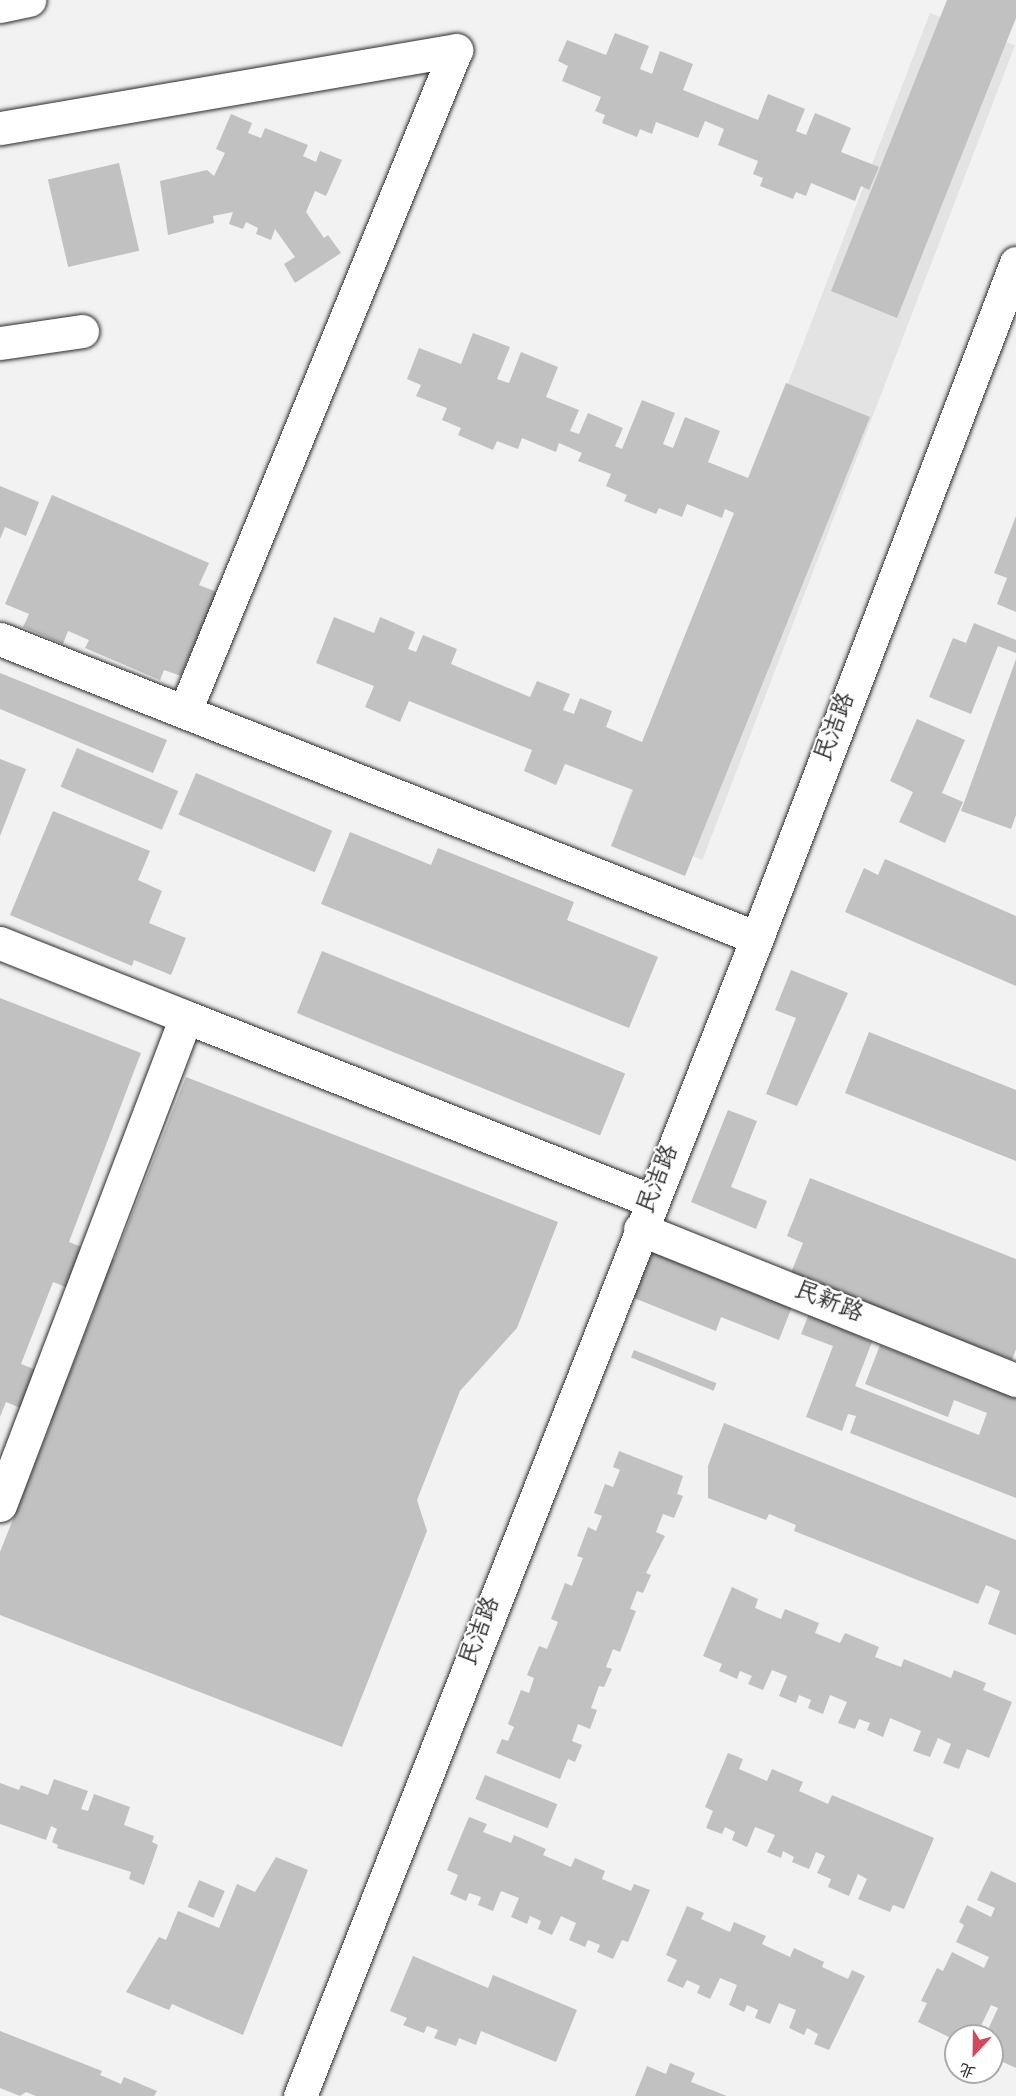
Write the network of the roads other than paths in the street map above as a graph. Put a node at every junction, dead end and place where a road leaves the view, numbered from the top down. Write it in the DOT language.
graph roads {
  1 [pos="29,0"];
  2 [pos="0,6"];
  3 [pos="0,128"];
  4 [pos="1016,263"];
  5 [pos="82,331"];
  6 [pos="0,343"];
  7 [pos="0,639"];
  8 [pos="185,711"];
  9 [pos="757,938"];
  10 [pos="0,943"];
  11 [pos="186,1017"];
  12 [pos="646,1215"];
  13 [pos="1016,1380"];
  14 [pos="0,1505"];
  15 [pos="300,2096"];
  1 -- 2 [label="street"];
  3 -- 8 [label="street"];
  4 -- 9 [label="street, 民洁路"];
  5 -- 6 [label="street"];
  7 -- 8 [label="street"];
  8 -- 9 [label="street"];
  9 -- 12 [label="street, 民洁路"];
  10 -- 11 [label="street, 民新路"];
  11 -- 12 [label="street, 民新路"];
  11 -- 14 [label="street"];
  12 -- 13 [label="street, 民新路"];
  12 -- 15 [label="street, 民洁路"];
}
